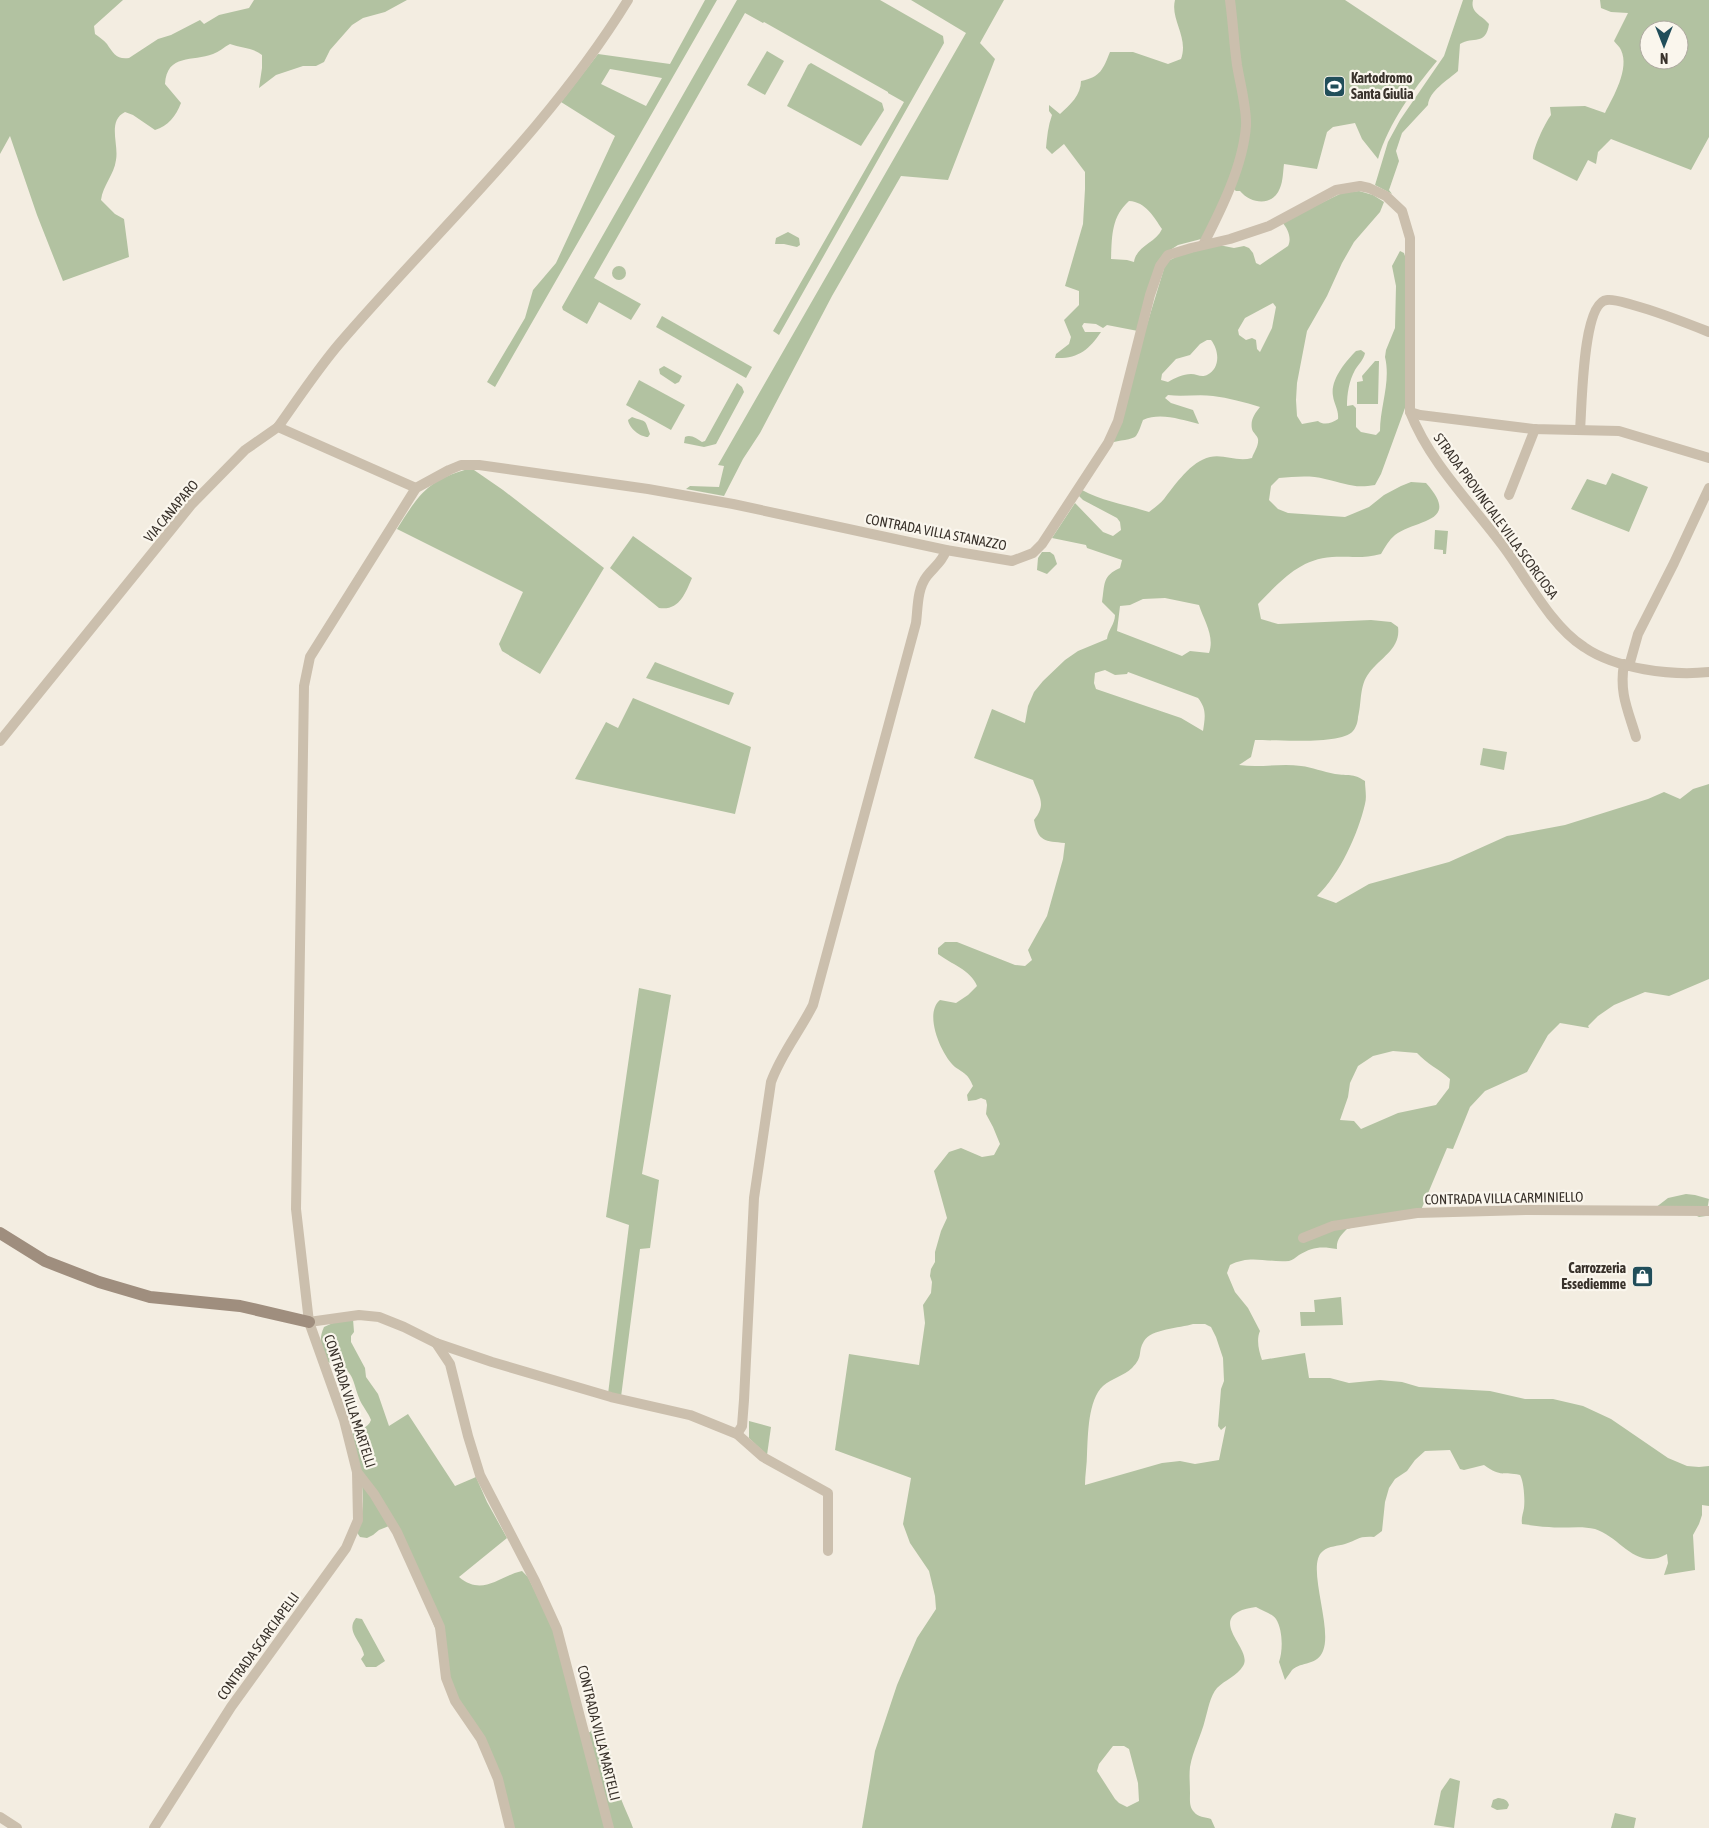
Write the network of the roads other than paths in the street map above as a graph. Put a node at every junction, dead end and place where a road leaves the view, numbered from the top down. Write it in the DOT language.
graph roads {
  1 [pos="628,0"];
  2 [pos="1230,0"];
  3 [pos="1369,188"];
  4 [pos="1203,245"];
  5 [pos="1709,332"];
  6 [pos="1410,412"];
  7 [pos="278,427"];
  8 [pos="1535,429"];
  9 [pos="1580,430"];
  10 [pos="1709,458"];
  11 [pos="416,488"];
  12 [pos="1709,488"];
  13 [pos="1509,494"];
  14 [pos="946,550"];
  15 [pos="1627,665"];
  16 [pos="1709,672"];
  17 [pos="1636,736"];
  18 [pos="0,740"];
  19 [pos="1709,1211"];
  20 [pos="0,1233"];
  21 [pos="1303,1238"];
  22 [pos="309,1322"];
  23 [pos="436,1343"];
  24 [pos="737,1434"];
  25 [pos="357,1472"];
  26 [pos="828,1551"];
  27 [pos="0,1817"];
  28 [pos="17,1828"];
  29 [pos="154,1828"];
  30 [pos="510,1828"];
  31 [pos="609,1828"];
  1 -- 7 [label="street, VIA CANAPARO"];
  2 -- 4 [label="street"];
  3 -- 4 [label="street, CONTRADA VILLA STANAZZO"];
  3 -- 6 [label="street, STRADA PROVINCIALE VILLA SCORCIOSA"];
  4 -- 14 [label="street, CONTRADA VILLA STANAZZO"];
  5 -- 9 [label="street"];
  6 -- 8 [label="street"];
  6 -- 15 [label="street, STRADA PROVINCIALE VILLA SCORCIOSA"];
  7 -- 11 [label="street"];
  7 -- 18 [label="street, VIA CANAPARO"];
  8 -- 9 [label="street"];
  8 -- 13 [label="street"];
  9 -- 10 [label="street"];
  11 -- 14 [label="street, CONTRADA VILLA STANAZZO"];
  11 -- 22 [label="street"];
  12 -- 15 [label="street"];
  14 -- 24 [label="street"];
  15 -- 16 [label="street, STRADA PROVINCIALE VILLA SCORCIOSA"];
  15 -- 17 [label="street"];
  19 -- 21 [label="street, CONTRADA VILLA CARMINIELLO"];
  20 -- 22 [label="street"];
  22 -- 23 [label="street, CONTRADA VILLA MARTELLI"];
  22 -- 25 [label="street, CONTRADA VILLA MARTELLI"];
  23 -- 24 [label="street, CONTRADA VILLA MARTELLI"];
  23 -- 31 [label="street, CONTRADA VILLA MARTELLI"];
  24 -- 26 [label="street, CONTRADA VILLA MARTELLI"];
  25 -- 29 [label="street, CONTRADA SCARCIAPELLI"];
  25 -- 30 [label="street, CONTRADA VILLA MARTELLI"];
  27 -- 28 [label="street"];
}
